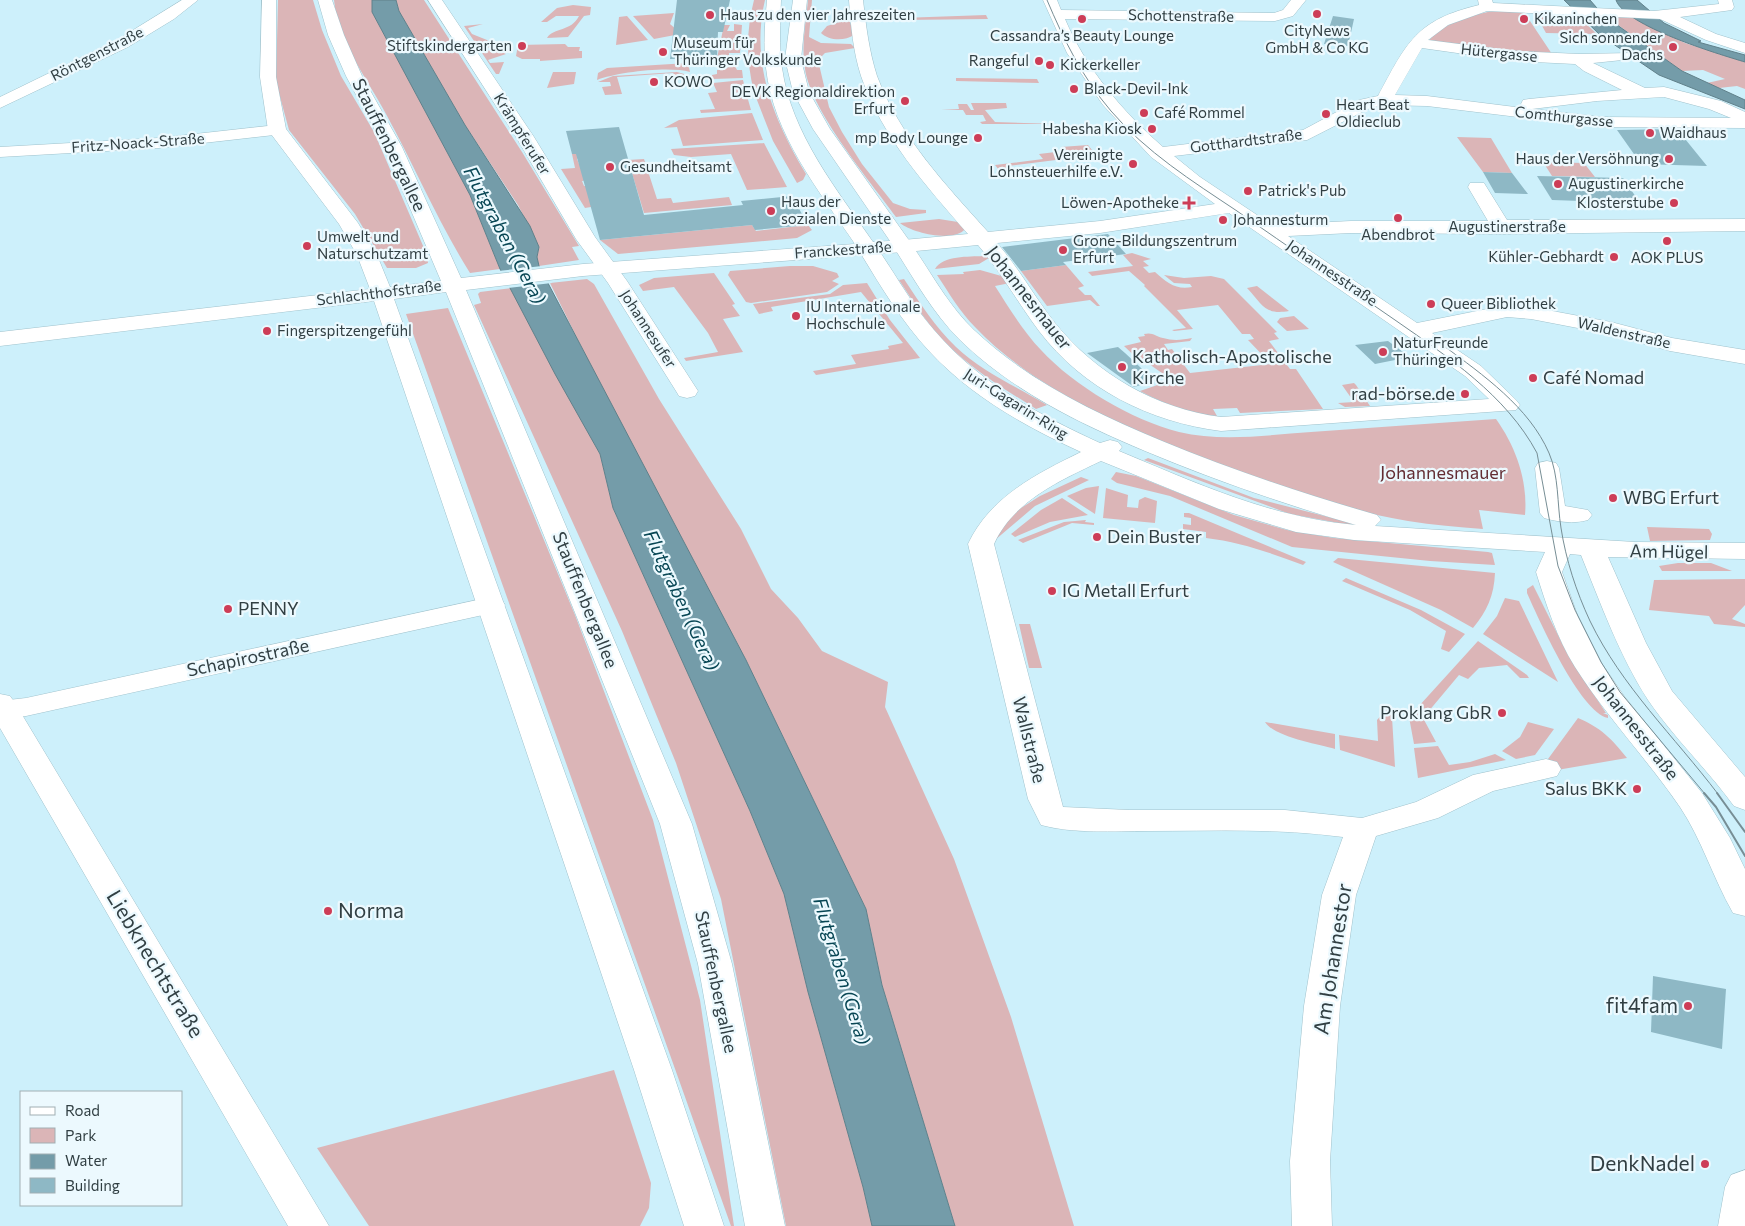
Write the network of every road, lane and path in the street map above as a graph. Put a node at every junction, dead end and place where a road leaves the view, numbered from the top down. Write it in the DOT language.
graph roads {
  1 [pos="192,0"];
  2 [pos="269,0"];
  3 [pos="325,0"];
  4 [pos="435,0"];
  5 [pos="774,0"];
  6 [pos="800,0"];
  7 [pos="856,0"];
  8 [pos="1299,0"];
  9 [pos="1725,0"];
  10 [pos="1486,4"];
  11 [pos="1053,7"];
  12 [pos="1658,15"];
  13 [pos="1419,43"];
  14 [pos="1745,48"];
  15 [pos="1626,56"];
  16 [pos="1579,59"];
  17 [pos="1641,92"];
  18 [pos="1384,100"];
  19 [pos="0,103"];
  20 [pos="1495,108"];
  21 [pos="1745,118"];
  22 [pos="1745,124"];
  23 [pos="277,130"];
  24 [pos="0,152"];
  25 [pos="1157,153"];
  26 [pos="1477,187"];
  27 [pos="1232,207"];
  28 [pos="1745,225"];
  29 [pos="1502,228"];
  30 [pos="1270,231"];
  31 [pos="982,239"];
  32 [pos="903,246"];
  33 [pos="868,249"];
  34 [pos="608,268"];
  35 [pos="376,278"];
  36 [pos="466,283"];
  37 [pos="0,328"];
  38 [pos="1415,330"];
  39 [pos="0,339"];
  40 [pos="1745,357"];
  41 [pos="687,391"];
  42 [pos="1508,405"];
  43 [pos="1131,436"];
  44 [pos="1099,452"];
  45 [pos="1547,468"];
  46 [pos="1579,515"];
  47 [pos="1452,538"];
  48 [pos="1498,542"];
  49 [pos="1561,546"];
  50 [pos="1592,549"];
  51 [pos="1745,551"];
  52 [pos="1549,572"];
  53 [pos="491,605"];
  54 [pos="1,707"];
  55 [pos="1546,769"];
  56 [pos="1745,799"];
  57 [pos="1362,829"];
  58 [pos="1745,904"];
  59 [pos="1745,1187"];
  60 [pos="701,1224"];
  61 [pos="309,1226"];
  62 [pos="765,1226"];
  63 [pos="1312,1226"];
  64 [pos="1738,1226"];
  1 -- 19 [label="street, Röntgenstraße"];
  2 -- 23 [label="street"];
  3 -- 36 [label="street, Stauffenbergallee"];
  4 -- 34 [label="street, Krämpferufer"];
  5 -- 33 [label="street, Juri-Gagarin-Ring"];
  6 -- 32 [label="street, Juri-Gagarin-Ring"];
  7 -- 31 [label="street"];
  8 -- 11 [label="street, Schottenstraße"];
  9 -- 12 [label="street"];
  10 -- 12 [label="street"];
  10 -- 13 [label="street"];
  11 -- 25 [label="street, Johannesstraße"];
  12 -- 14 [label="street"];
  13 -- 16 [label="street, Hütergasse"];
  13 -- 18 [label="street"];
  15 -- 16 [label="street, Hütergasse"];
  16 -- 17 [label="street"];
  17 -- 20 [label="street"];
  17 -- 21 [label="street"];
  18 -- 20 [label="street, Comthurgasse"];
  18 -- 25 [label="street, Gotthardtstraße"];
  20 -- 22 [label="street, Comthurgasse"];
  23 -- 24 [label="street, Fritz-Noack-Straße"];
  23 -- 35 [label="street"];
  25 -- 27 [label="street, Johannesstraße"];
  26 -- 29 [label="street"];
  27 -- 30 [label="street, Johannesstraße"];
  27 -- 31 [label="street, Franckestraße"];
  28 -- 29 [label="street, Augustinerstraße"];
  29 -- 30 [label="street, Augustinerstraße"];
  30 -- 38 [label="street, Johannesstraße"];
  31 -- 32 [label="street, Franckestraße"];
  31 -- 42 [label="street, Johannesmauer"];
  32 -- 33 [label="street, Franckestraße"];
  32 -- 43 [label="street, Juri-Gagarin-Ring"];
  33 -- 34 [label="street, Franckestraße"];
  33 -- 44 [label="street, Juri-Gagarin-Ring"];
  34 -- 36 [label="street, Franckestraße"];
  34 -- 41 [label="street, Johannesufer"];
  35 -- 36 [label="street, Schlachthofstraße"];
  35 -- 37 [label="street, Schlachthofstraße"];
  35 -- 39 [label="street, Schlachthofstraße"];
  35 -- 53 [label="street"];
  36 -- 62 [label="street, Stauffenbergallee"];
  38 -- 40 [label="street, Waldenstraße"];
  38 -- 42 [label="street, Johannesstraße"];
  43 -- 44 [label="street, Wallstraße"];
  43 -- 47 [label="street, Juri-Gagarin-Ring"];
  44 -- 47 [label="street, Juri-Gagarin-Ring"];
  44 -- 57 [label="street, Wallstraße"];
  45 -- 46 [label="street"];
  47 -- 48 [label="street, Juri-Gagarin-Ring"];
  48 -- 49 [label="street, Juri-Gagarin-Ring"];
  48 -- 52 [label="street, Juri-Gagarin-Ring"];
  49 -- 50 [label="street, Juri-Gagarin-Ring"];
  49 -- 52 [label="street"];
  50 -- 51 [label="street, Am Hügel"];
  50 -- 56 [label="street"];
  52 -- 58 [label="street, Johannesstraße"];
  53 -- 54 [label="street, Schapirostraße"];
  53 -- 60 [label="street"];
  54 -- 61 [label="street, Liebknechtstraße"];
  55 -- 57 [label="street"];
  57 -- 63 [label="street, Am Johannestor"];
  59 -- 64 [label="street"];
}
